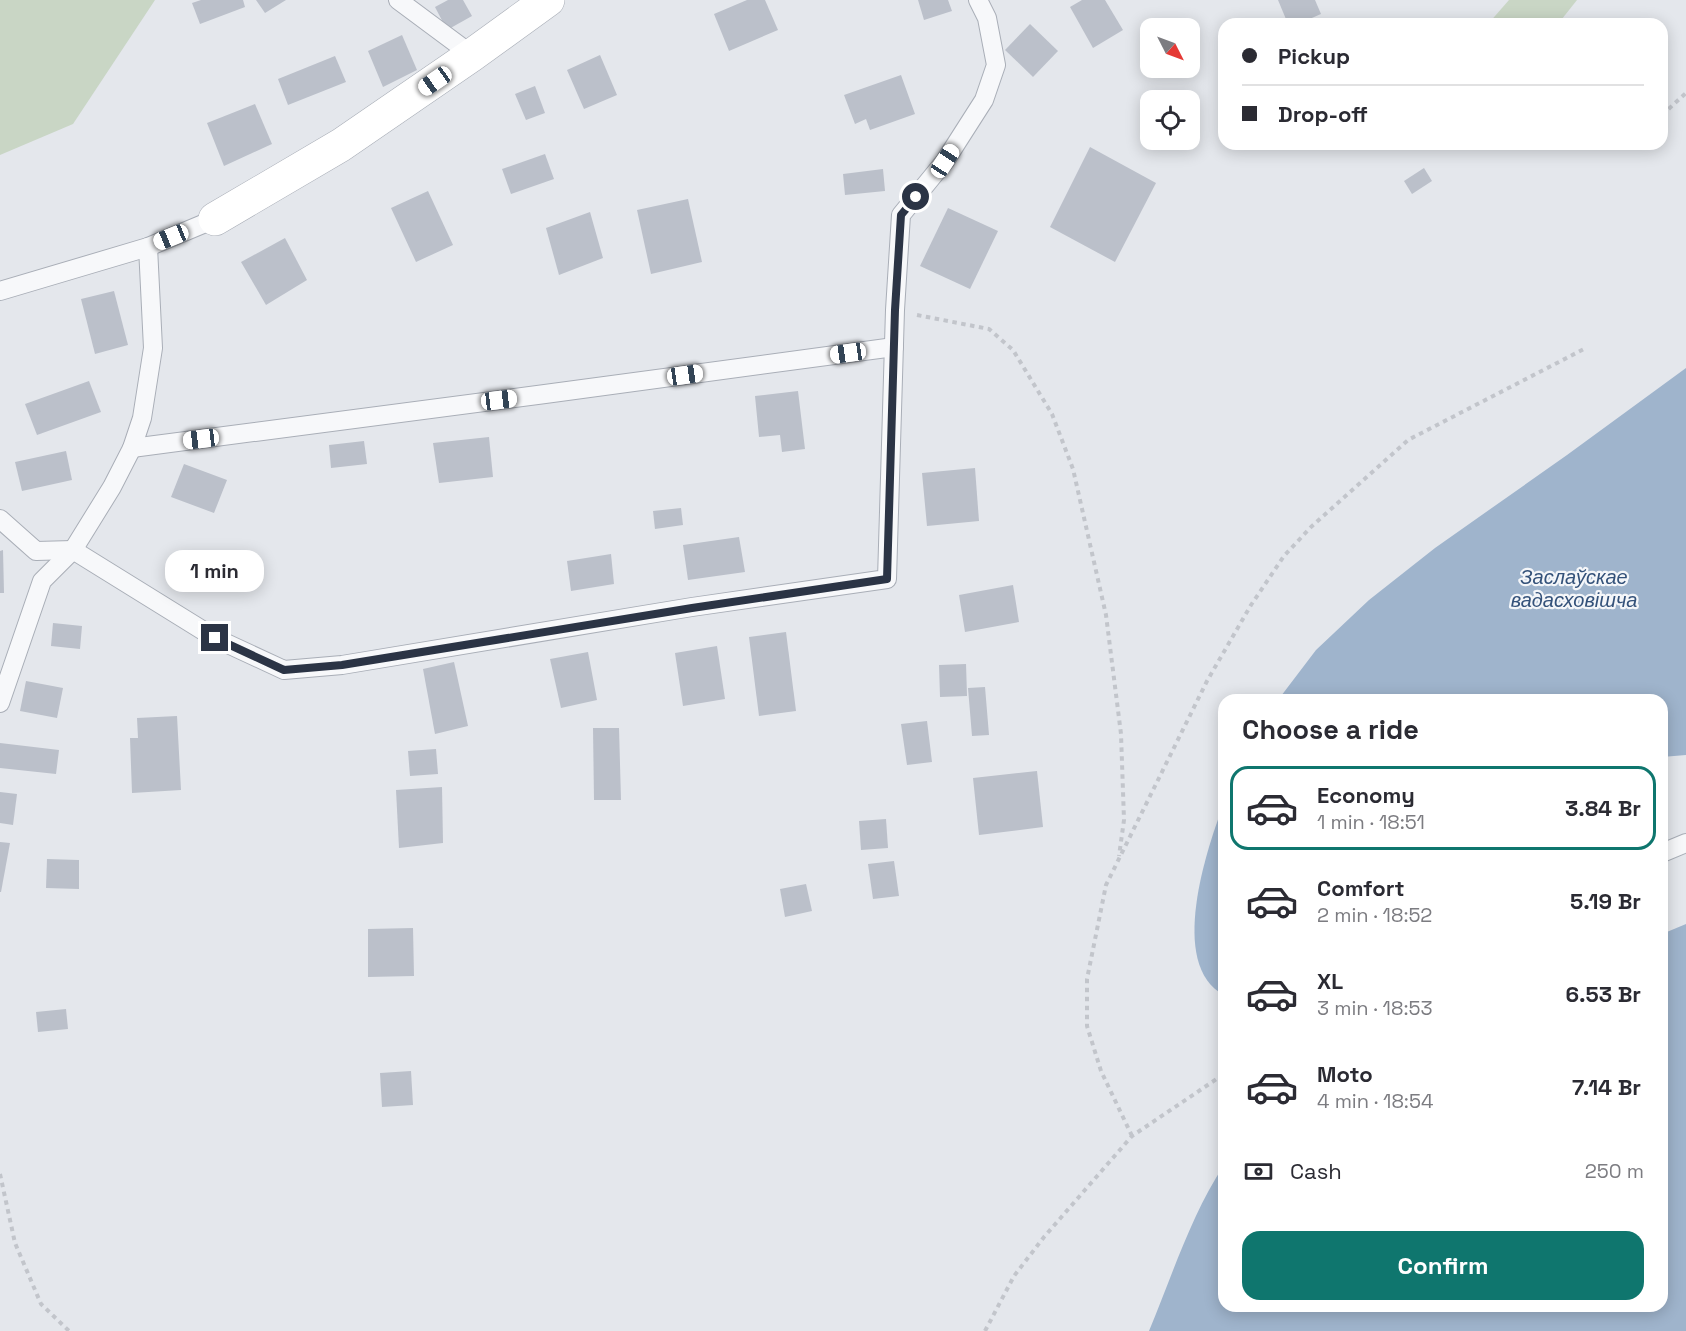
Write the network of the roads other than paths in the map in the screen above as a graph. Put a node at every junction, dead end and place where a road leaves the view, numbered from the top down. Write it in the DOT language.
graph roads {
  1 [pos="398,0"];
  2 [pos="548,0"];
  3 [pos="978,0"];
  4 [pos="472,55"];
  5 [pos="215,219"];
  6 [pos="148,247"];
  7 [pos="0,291"];
  8 [pos="894,346"];
  9 [pos="132,448"];
  10 [pos="0,519"];
  11 [pos="73,550"];
  12 [pos="0,703"];
  13 [pos="1686,843"];
  14 [pos="1668,850"];
  1 -- 4 [label="lane"];
  2 -- 4 [label="street"];
  3 -- 8 [label="lane"];
  4 -- 5 [label="street"];
  5 -- 6 [label="lane"];
  6 -- 7 [label="lane"];
  6 -- 9 [label="lane"];
  8 -- 9 [label="lane"];
  8 -- 11 [label="lane"];
  9 -- 11 [label="lane"];
  10 -- 11 [label="lane"];
  11 -- 12 [label="lane"];
  13 -- 14 [label="lane"];
}
